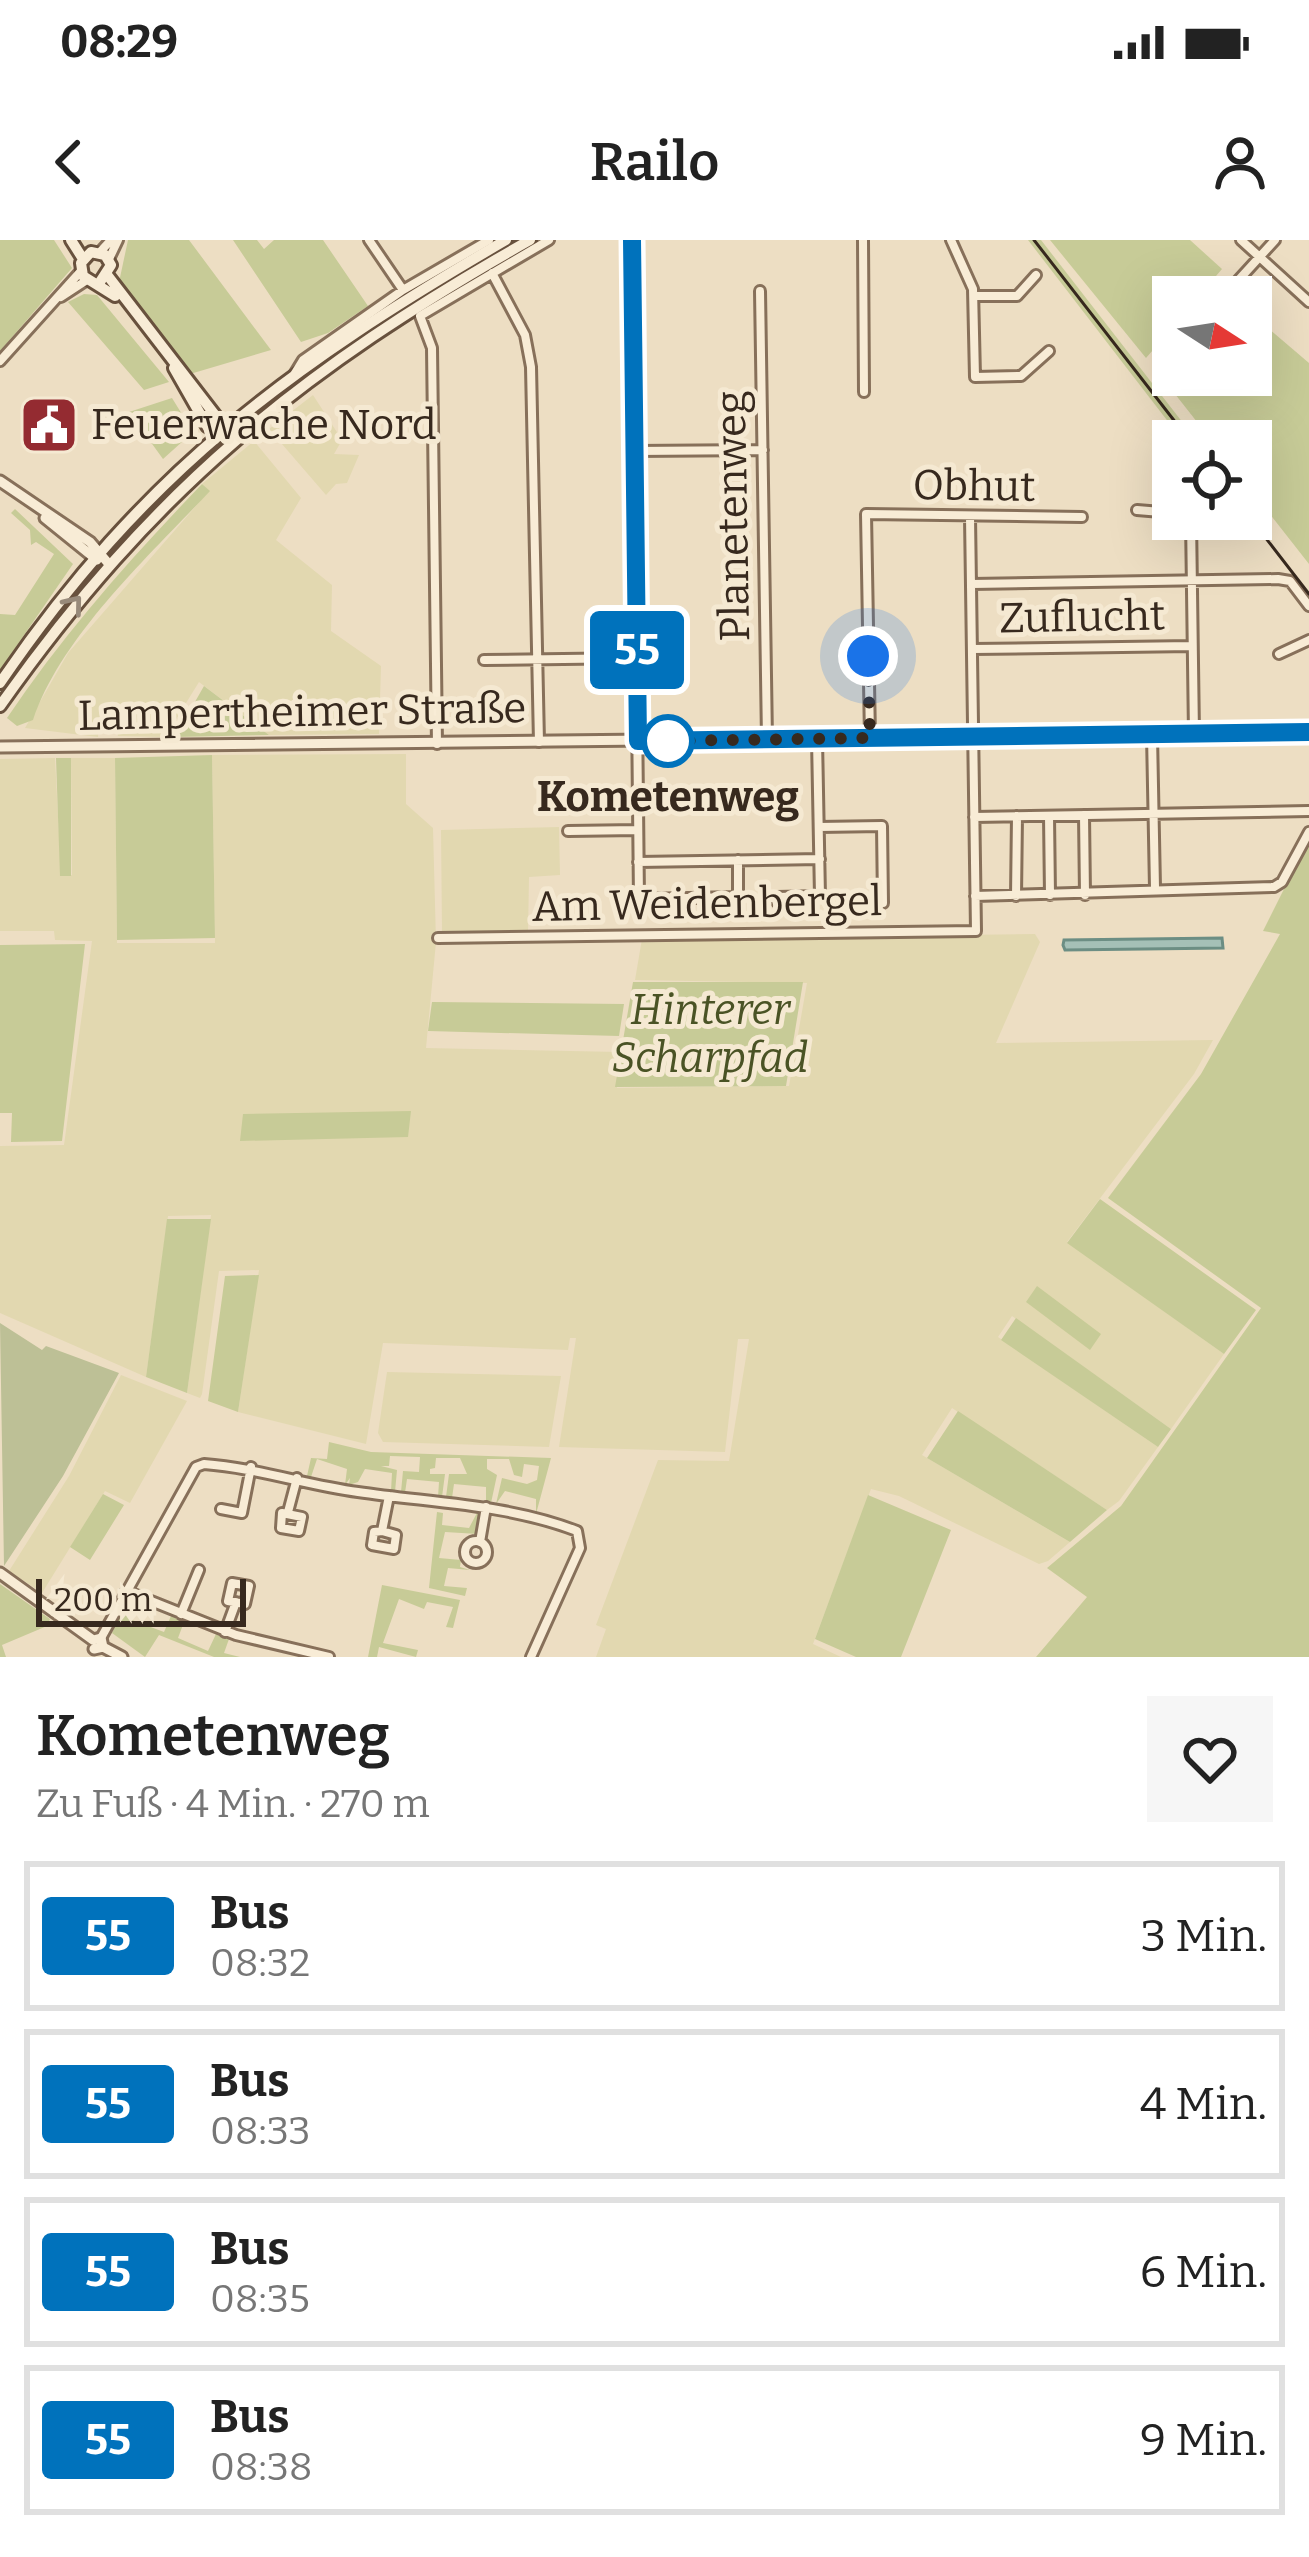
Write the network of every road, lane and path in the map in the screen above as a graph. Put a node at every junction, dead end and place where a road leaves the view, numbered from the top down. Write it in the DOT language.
graph roads {
  1 [pos="74,240"];
  2 [pos="115,240"];
  3 [pos="369,240"];
  4 [pos="489,240"];
  5 [pos="506,240"];
  6 [pos="530,240"];
  7 [pos="549,240"];
  8 [pos="632,240"];
  9 [pos="863,240"];
  10 [pos="951,240"];
  11 [pos="1241,240"];
  12 [pos="1275,240"];
  13 [pos="1259,256"];
  14 [pos="95,266"];
  15 [pos="492,273"];
  16 [pos="1036,274"];
  17 [pos="1241,276"];
  18 [pos="403,290"];
  19 [pos="760,291"];
  20 [pos="974,296"];
  21 [pos="1309,302"];
  22 [pos="1049,351"];
  23 [pos="0,362"];
  24 [pos="294,374"];
  25 [pos="864,392"];
  26 [pos="219,429"];
  27 [pos="230,442"];
  28 [pos="763,450"];
  29 [pos="635,451"];
  30 [pos="0,481"];
  31 [pos="1137,510"];
  32 [pos="1152,511"];
  33 [pos="970,517"];
  34 [pos="1082,517"];
  35 [pos="1191,540"];
  36 [pos="95,553"];
  37 [pos="108,563"];
  38 [pos="1192,580"];
  39 [pos="972,584"];
  40 [pos="1309,606"];
  41 [pos="1309,640"];
  42 [pos="1192,646"];
  43 [pos="973,649"];
  44 [pos="1279,654"];
  45 [pos="637,658"];
  46 [pos="537,659"];
  47 [pos="484,660"];
  48 [pos="0,682"];
  49 [pos="0,706"];
  50 [pos="1309,733"];
  51 [pos="1152,734"];
  52 [pos="1194,734"];
  53 [pos="0,737"];
  54 [pos="974,737"];
  55 [pos="870,738"];
  56 [pos="818,739"];
  57 [pos="766,740"];
  58 [pos="638,741"];
  59 [pos="539,742"];
  60 [pos="437,743"];
  61 [pos="0,747"];
  62 [pos="15,747"];
  63 [pos="1309,811"];
  64 [pos="1154,813"];
  65 [pos="1084,814"];
  66 [pos="1017,816"];
  67 [pos="1048,816"];
  68 [pos="974,817"];
  69 [pos="819,827"];
  70 [pos="638,830"];
  71 [pos="568,831"];
  72 [pos="1309,832"];
  73 [pos="820,859"];
  74 [pos="738,860"];
  75 [pos="638,862"];
  76 [pos="1155,888"];
  77 [pos="1050,895"];
  78 [pos="1085,895"];
  79 [pos="976,896"];
  80 [pos="1016,896"];
  81 [pos="777,902"];
  82 [pos="883,903"];
  83 [pos="438,938"];
  84 [pos="251,1467"];
  85 [pos="297,1478"];
  86 [pos="389,1496"];
  87 [pos="486,1507"];
  88 [pos="221,1509"];
  89 [pos="289,1512"];
  90 [pos="382,1531"];
  91 [pos="480,1542"];
  92 [pos="199,1570"];
  93 [pos="0,1573"];
  94 [pos="126,1591"];
  95 [pos="236,1602"];
  96 [pos="181,1614"];
  97 [pos="225,1632"];
  98 [pos="97,1646"];
  99 [pos="122,1657"];
  100 [pos="329,1657"];
  101 [pos="531,1657"];
  1 -- 14 [label="main road"];
  2 -- 14 [label="street"];
  3 -- 18 [label="street"];
  4 -- 18 [label="street"];
  5 -- 24 [label="main road"];
  6 -- 27 [label="main road"];
  7 -- 15 [label="street"];
  8 -- 29 [label="street"];
  9 -- 25 [label="street"];
  10 -- 20 [label="street"];
  11 -- 13 [label="street"];
  12 -- 13 [label="street"];
  13 -- 17 [label="street"];
  13 -- 21 [label="street"];
  14 -- 23 [label="street"];
  14 -- 26 [label="main road"];
  15 -- 46 [label="street"];
  15 -- 60 [label="street"];
  16 -- 20 [label="street"];
  18 -- 24 [label="street"];
  19 -- 28 [label="street, Planetenweg"];
  20 -- 22 [label="street"];
  24 -- 26 [label="main road"];
  26 -- 27 [label="main road"];
  26 -- 36 [label="main road"];
  27 -- 37 [label="main road"];
  28 -- 29 [label="street"];
  28 -- 57 [label="street, Planetenweg"];
  29 -- 45 [label="street"];
  30 -- 36 [label="street"];
  31 -- 32 [label="street"];
  33 -- 34 [label="street, Obhut"];
  33 -- 39 [label="street"];
  33 -- 55 [label="street, Obhut"];
  35 -- 38 [label="street"];
  36 -- 37 [label="street"];
  36 -- 48 [label="main road"];
  49 -- 37 [label="main road, one-way"];
  38 -- 39 [label="street"];
  38 -- 40 [label="street"];
  38 -- 42 [label="street"];
  39 -- 43 [label="street"];
  41 -- 44 [label="street"];
  42 -- 43 [label="street, Zuflucht"];
  42 -- 52 [label="street"];
  43 -- 54 [label="street"];
  45 -- 46 [label="street"];
  45 -- 58 [label="street"];
  46 -- 47 [label="street"];
  46 -- 59 [label="street"];
  50 -- 52 [label="street, Lampertheimer Straße"];
  51 -- 52 [label="street, Lampertheimer Straße"];
  51 -- 54 [label="street, Lampertheimer Straße"];
  51 -- 64 [label="street"];
  53 -- 62 [label="street"];
  54 -- 55 [label="street, Lampertheimer Straße"];
  54 -- 68 [label="street"];
  55 -- 56 [label="street, Lampertheimer Straße"];
  56 -- 57 [label="street, Lampertheimer Straße"];
  56 -- 69 [label="street"];
  57 -- 58 [label="street, Lampertheimer Straße"];
  58 -- 59 [label="street, Lampertheimer Straße"];
  58 -- 70 [label="street"];
  59 -- 60 [label="street, Lampertheimer Straße"];
  60 -- 62 [label="street, Lampertheimer Straße"];
  61 -- 62 [label="street, Lampertheimer Straße"];
  63 -- 64 [label="street"];
  64 -- 65 [label="street"];
  64 -- 76 [label="street"];
  65 -- 67 [label="street"];
  65 -- 78 [label="street"];
  66 -- 67 [label="street"];
  66 -- 68 [label="street"];
  66 -- 80 [label="street"];
  67 -- 77 [label="street"];
  68 -- 79 [label="street"];
  69 -- 73 [label="street"];
  69 -- 82 [label="street"];
  70 -- 71 [label="street"];
  70 -- 75 [label="street"];
  72 -- 76 [label="street"];
  73 -- 74 [label="street"];
  73 -- 81 [label="street"];
  74 -- 75 [label="street"];
  74 -- 75 [label="street"];
  76 -- 78 [label="street"];
  77 -- 78 [label="street"];
  77 -- 80 [label="street"];
  79 -- 80 [label="street"];
  79 -- 83 [label="street, Am Weidenbergel"];
  84 -- 85 [label="street"];
  84 -- 88 [label="street"];
  84 -- 94 [label="street"];
  85 -- 86 [label="street"];
  85 -- 89 [label="street"];
  86 -- 87 [label="street"];
  86 -- 90 [label="street"];
  87 -- 91 [label="street"];
  87 -- 101 [label="street"];
  92 -- 96 [label="street"];
  93 -- 98 [label="street"];
  94 -- 96 [label="street"];
  94 -- 98 [label="street"];
  95 -- 97 [label="street"];
  96 -- 97 [label="street"];
  97 -- 100 [label="street"];
  98 -- 99 [label="street"];
}
